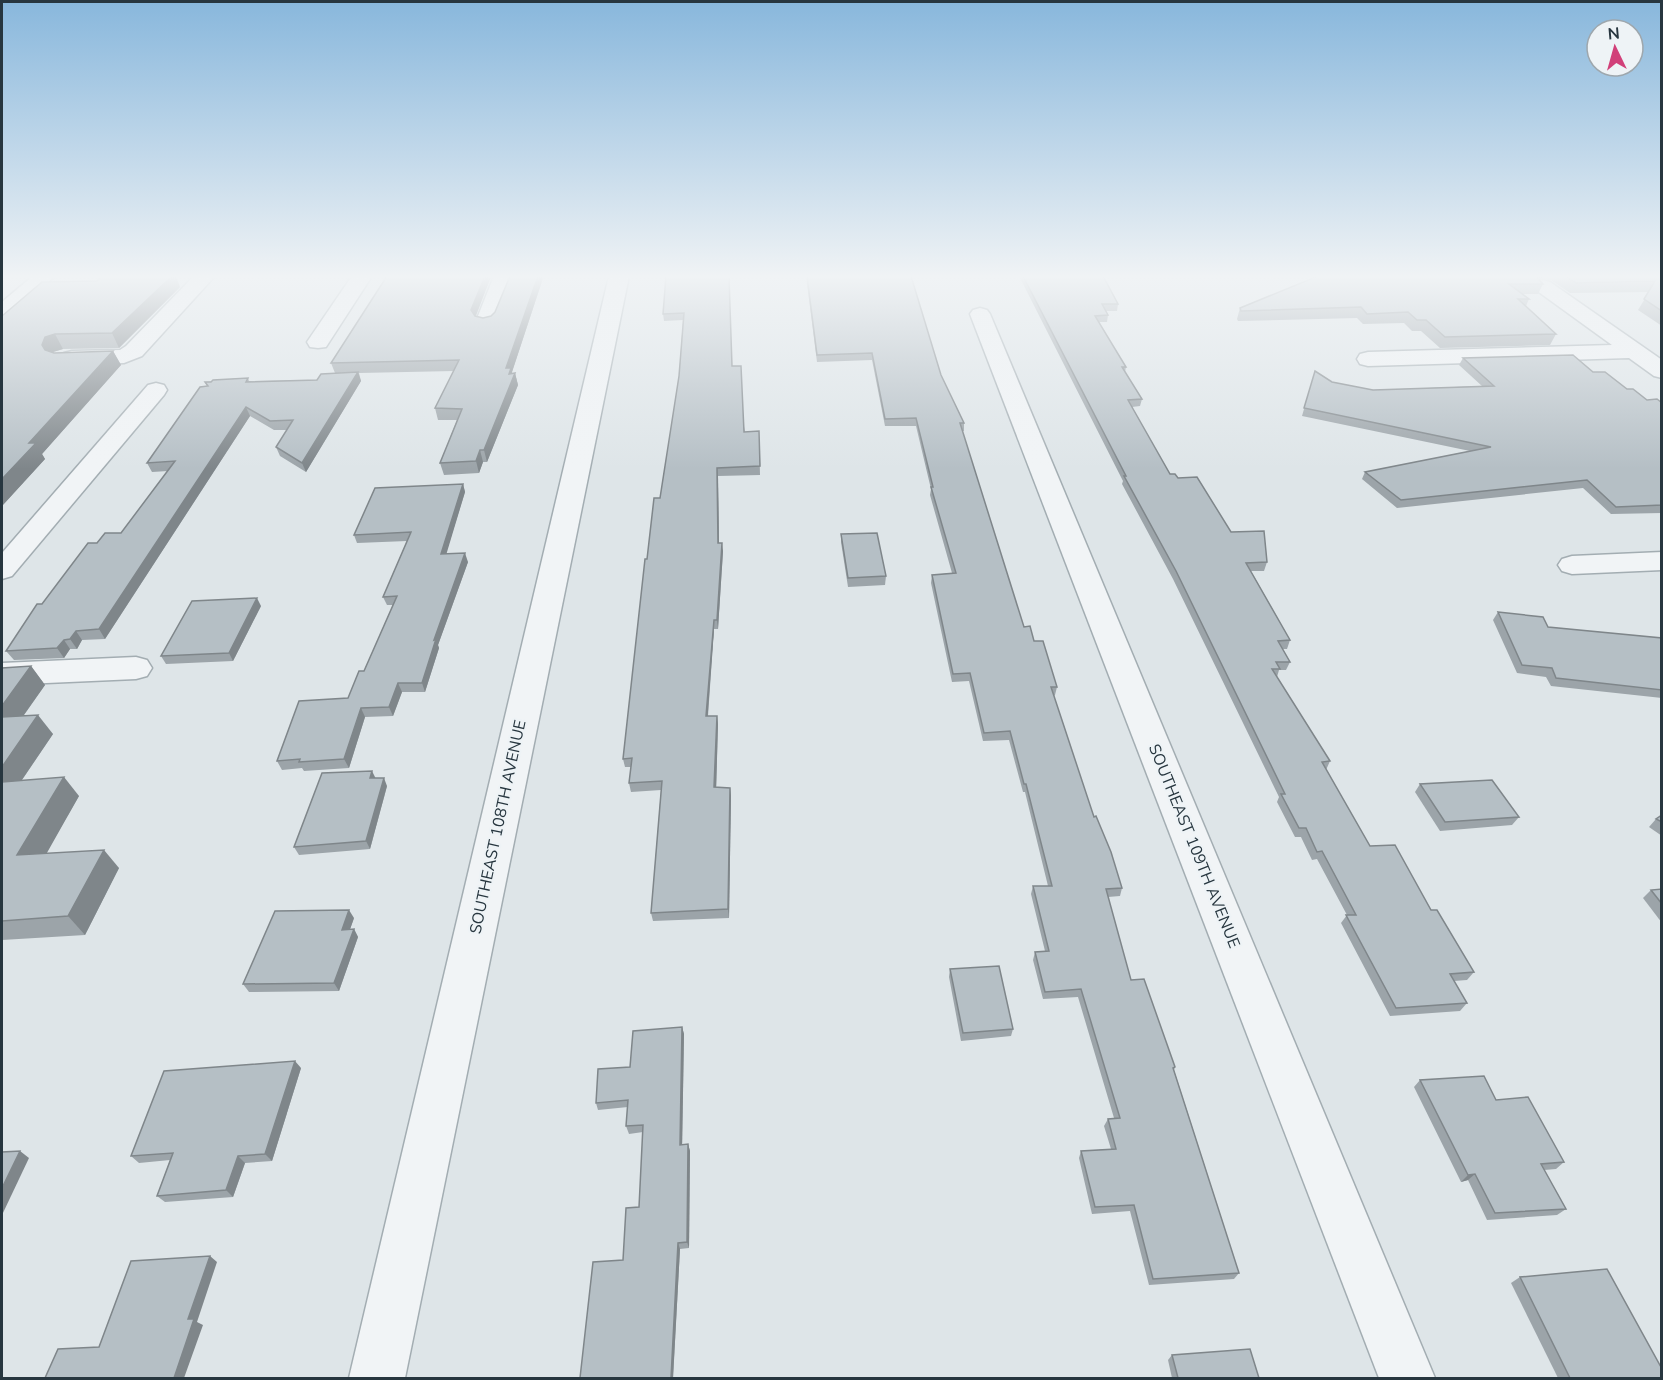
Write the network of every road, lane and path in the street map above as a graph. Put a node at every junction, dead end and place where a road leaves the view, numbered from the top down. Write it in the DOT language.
graph roads {
  1 [pos="144,340"];
  2 [pos="605,340"];
  3 [pos="991,340"];
  4 [pos="1618,340"];
  5 [pos="1633,351"];
  6 [pos="63,358"];
  7 [pos="1368,359"];
  8 [pos="1662,371"];
  9 [pos="156,390"];
  10 [pos="1662,561"];
  11 [pos="1572,566"];
  12 [pos="2,570"];
  13 [pos="136,668"];
  14 [pos="2,674"];
  15 [pos="377,1378"];
  16 [pos="1407,1378"];
  1 -- 6 [label="street"];
  2 -- 15 [label="street, SOUTHEAST 108TH AVENUE"];
  3 -- 16 [label="street, SOUTHEAST 109TH AVENUE"];
  4 -- 5 [label="street"];
  5 -- 7 [label="street"];
  5 -- 8 [label="street"];
  9 -- 12 [label="street"];
  10 -- 11 [label="street"];
  13 -- 14 [label="street"];
}
